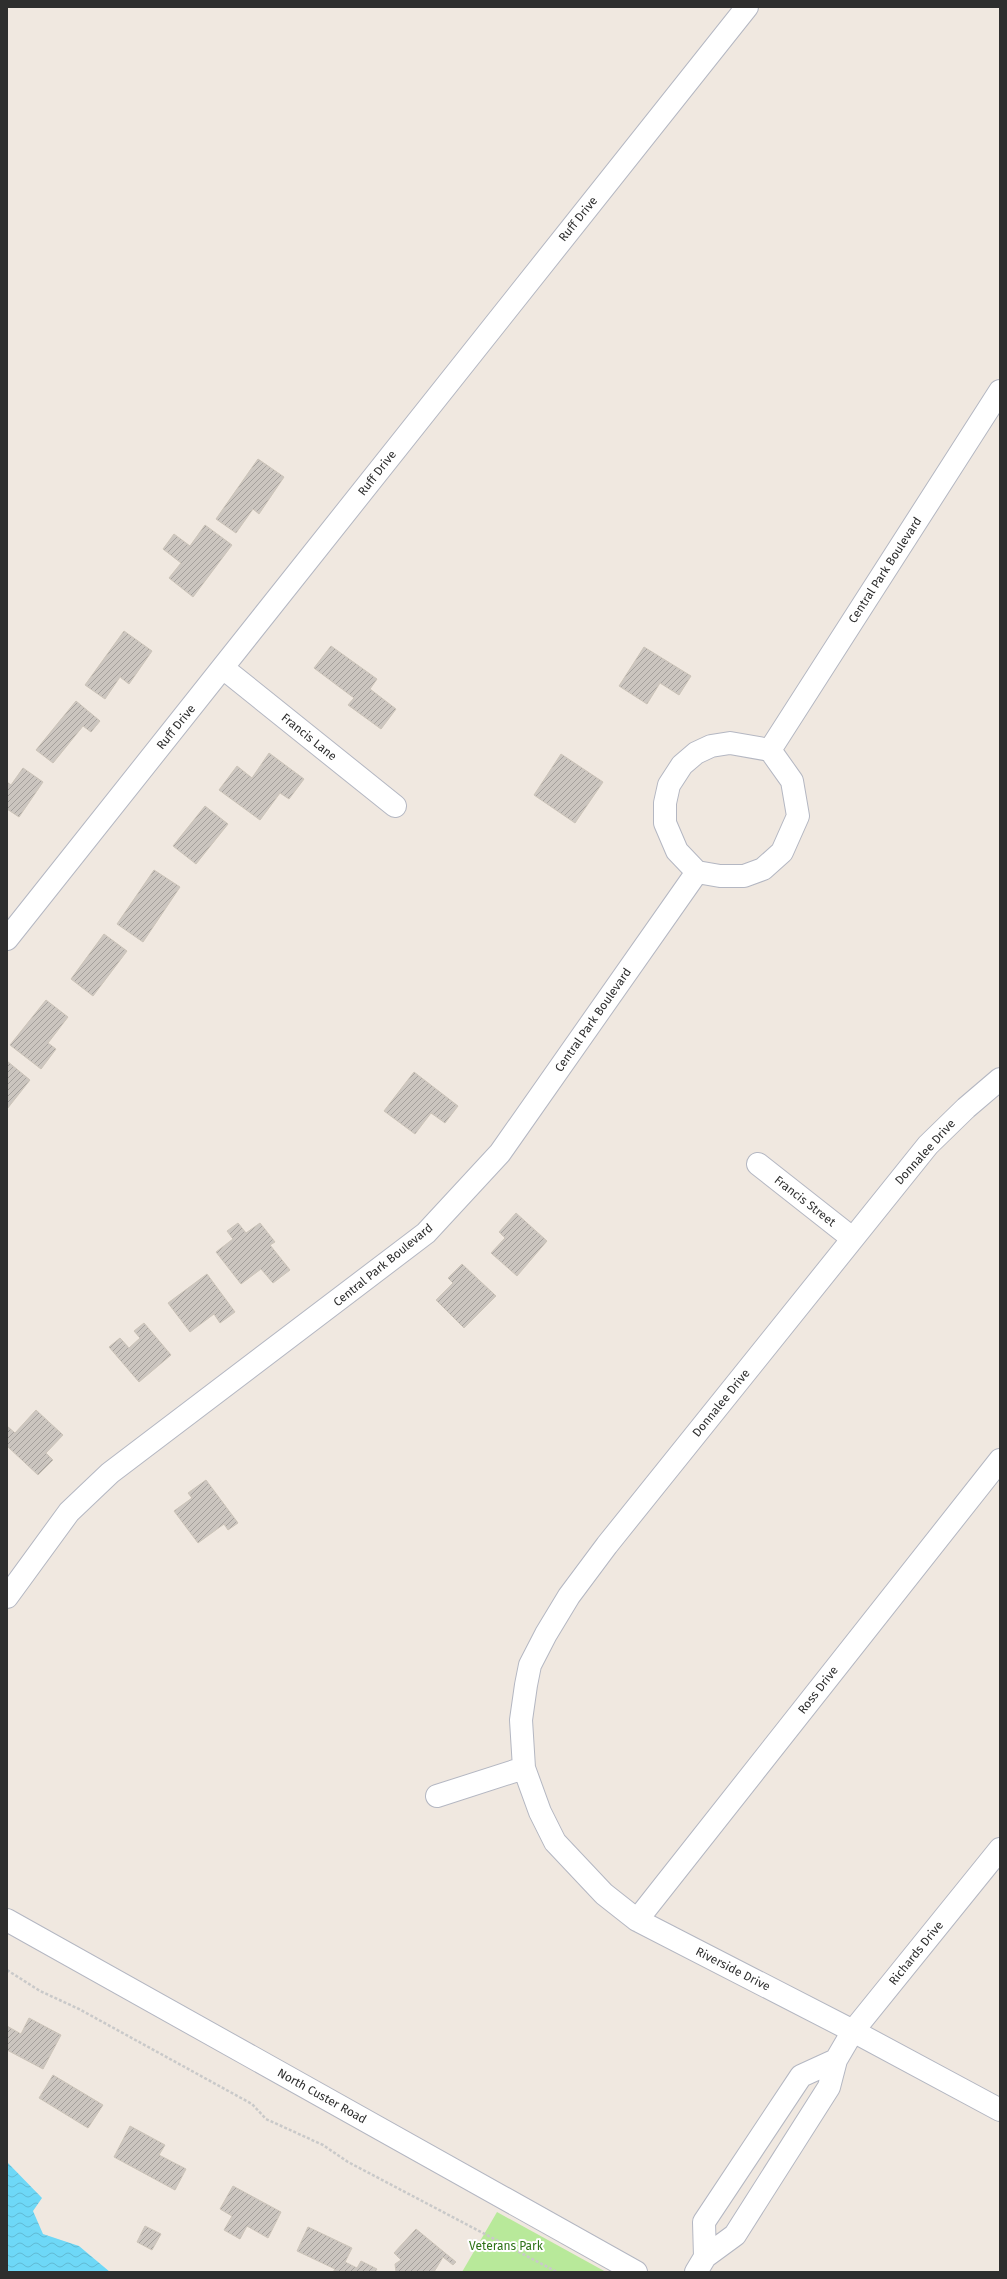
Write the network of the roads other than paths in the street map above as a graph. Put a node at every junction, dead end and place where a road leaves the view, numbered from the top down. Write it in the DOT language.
graph roads {
  1 [pos="747,7"];
  2 [pos="1000,391"];
  3 [pos="223,668"];
  4 [pos="770,750"];
  5 [pos="395,806"];
  6 [pos="697,872"];
  7 [pos="7,939"];
  8 [pos="1000,1079"];
  9 [pos="758,1164"];
  10 [pos="852,1238"];
  11 [pos="1000,1460"];
  12 [pos="7,1597"];
  13 [pos="524,1768"];
  14 [pos="437,1796"];
  15 [pos="1000,1849"];
  16 [pos="7,1920"];
  17 [pos="636,1920"];
  18 [pos="853,2031"];
  19 [pos="836,2060"];
  20 [pos="1000,2110"];
  21 [pos="700,2264"];
  22 [pos="636,2272"];
  1 -- 3 [label="street, Ruff Drive"];
  2 -- 4 [label="street, Central Park Boulevard"];
  3 -- 5 [label="street, Francis Lane"];
  3 -- 7 [label="street, Ruff Drive"];
  4 -- 6 [label="street"];
  4 -- 6 [label="street"];
  6 -- 12 [label="street, Central Park Boulevard"];
  8 -- 10 [label="street, Donnalee Drive"];
  9 -- 10 [label="street, Francis Street"];
  10 -- 13 [label="street, Donnalee Drive"];
  11 -- 17 [label="street, Ross Drive"];
  13 -- 14 [label="street"];
  13 -- 17 [label="street, Riverside Drive"];
  15 -- 18 [label="street, Richards Drive"];
  16 -- 22 [label="street, North Custer Road"];
  17 -- 18 [label="street, Riverside Drive"];
  18 -- 19 [label="street, Richards Drive"];
  18 -- 20 [label="street, Riverside Drive"];
  19 -- 21 [label="street, Richards Drive"];
  19 -- 21 [label="street, Richards Drive"];
}
